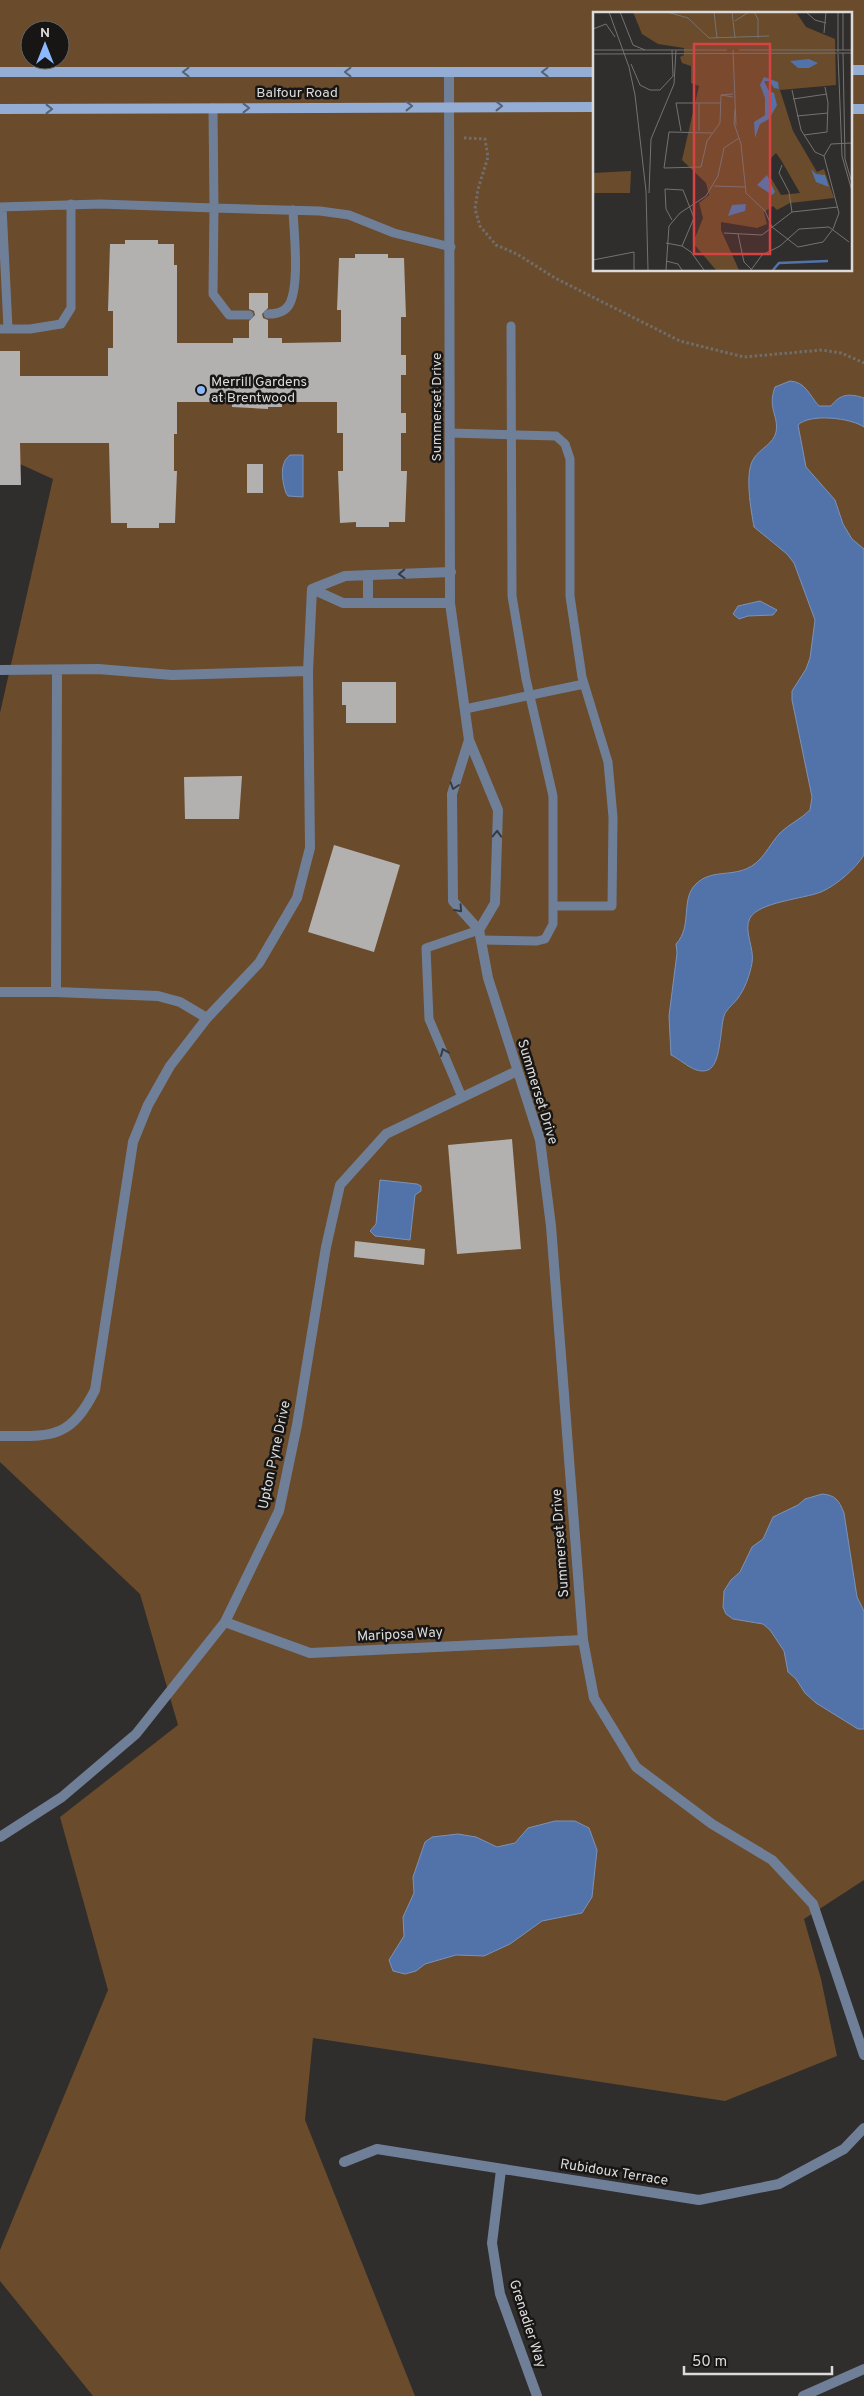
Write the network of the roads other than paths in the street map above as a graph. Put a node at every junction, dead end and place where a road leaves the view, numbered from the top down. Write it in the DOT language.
graph roads {
  1 [pos="0,72"];
  2 [pos="450,72"];
  3 [pos="593,72"];
  4 [pos="450,106"];
  5 [pos="593,107"];
  6 [pos="213,108"];
  7 [pos="0,109"];
  8 [pos="71,204"];
  9 [pos="1,207"];
  10 [pos="214,208"];
  11 [pos="293,210"];
  12 [pos="450,247"];
  13 [pos="268,314"];
  14 [pos="249,315"];
  15 [pos="511,326"];
  16 [pos="4,329"];
  17 [pos="450,433"];
  18 [pos="511,435"];
  19 [pos="450,572"];
  20 [pos="368,575"];
  21 [pos="312,589"];
  22 [pos="368,603"];
  23 [pos="450,603"];
  24 [pos="0,670"];
  25 [pos="57,670"];
  26 [pos="308,671"];
  27 [pos="584,684"];
  28 [pos="529,694"];
  29 [pos="465,709"];
  30 [pos="469,740"];
  31 [pos="553,906"];
  32 [pos="480,935"];
  33 [pos="0,992"];
  34 [pos="56,992"];
  35 [pos="207,1018"];
  36 [pos="517,1071"];
  37 [pos="462,1097"];
  38 [pos="0,1436"];
  39 [pos="225,1622"];
  40 [pos="583,1640"];
  41 [pos="0,1837"];
  42 [pos="864,2055"];
  43 [pos="864,2128"];
  44 [pos="344,2162"];
  45 [pos="501,2170"];
  46 [pos="864,2368"];
  47 [pos="537,2396"];
  48 [pos="803,2396"];
  2 -- 1 [label="main road, Balfour Road, one-way"];
  3 -- 2 [label="main road, Balfour Road, one-way"];
  2 -- 4 [label="street, Summerset Drive"];
  4 -- 5 [label="main road, Balfour Road, one-way"];
  6 -- 4 [label="main road, Balfour Road, one-way"];
  4 -- 12 [label="street, Summerset Drive"];
  7 -- 6 [label="main road, Balfour Road, one-way"];
  6 -- 10 [label="lane"];
  8 -- 9 [label="lane"];
  8 -- 10 [label="lane"];
  8 -- 16 [label="lane"];
  9 -- 16 [label="lane"];
  10 -- 11 [label="lane"];
  10 -- 14 [label="lane"];
  11 -- 12 [label="lane"];
  11 -- 13 [label="lane"];
  12 -- 17 [label="street, Summerset Drive"];
  15 -- 18 [label="lane"];
  17 -- 18 [label="lane"];
  17 -- 19 [label="street, Summerset Drive"];
  18 -- 27 [label="lane"];
  18 -- 28 [label="lane"];
  19 -- 20 [label="street, one-way"];
  19 -- 23 [label="street, Summerset Drive"];
  20 -- 21 [label="street"];
  20 -- 22 [label="street"];
  21 -- 22 [label="street"];
  21 -- 26 [label="street"];
  22 -- 23 [label="street"];
  23 -- 29 [label="street, Summerset Drive"];
  24 -- 25 [label="street"];
  25 -- 26 [label="street"];
  25 -- 34 [label="street"];
  26 -- 35 [label="street"];
  27 -- 28 [label="lane"];
  27 -- 31 [label="lane"];
  28 -- 29 [label="lane"];
  28 -- 31 [label="lane"];
  29 -- 30 [label="street, Summerset Drive"];
  32 -- 30 [label="street, Summerset Drive, one-way"];
  30 -- 32 [label="street, Summerset Drive, one-way"];
  31 -- 32 [label="lane"];
  32 -- 36 [label="street, Summerset Drive"];
  37 -- 32 [label="lane, one-way"];
  33 -- 34 [label="street"];
  34 -- 35 [label="street"];
  35 -- 38 [label="street"];
  36 -- 37 [label="street, Upton Pyne Drive"];
  36 -- 40 [label="street, Summerset Drive"];
  37 -- 39 [label="street, Upton Pyne Drive"];
  39 -- 40 [label="street, Mariposa Way"];
  39 -- 41 [label="street, Upton Pyne Drive"];
  40 -- 42 [label="street, Summerset Drive"];
  43 -- 45 [label="street, Rubidoux Terrace"];
  44 -- 45 [label="street, Rubidoux Terrace"];
  45 -- 47 [label="street, Grenadier Way"];
  46 -- 48 [label="street"];
}
